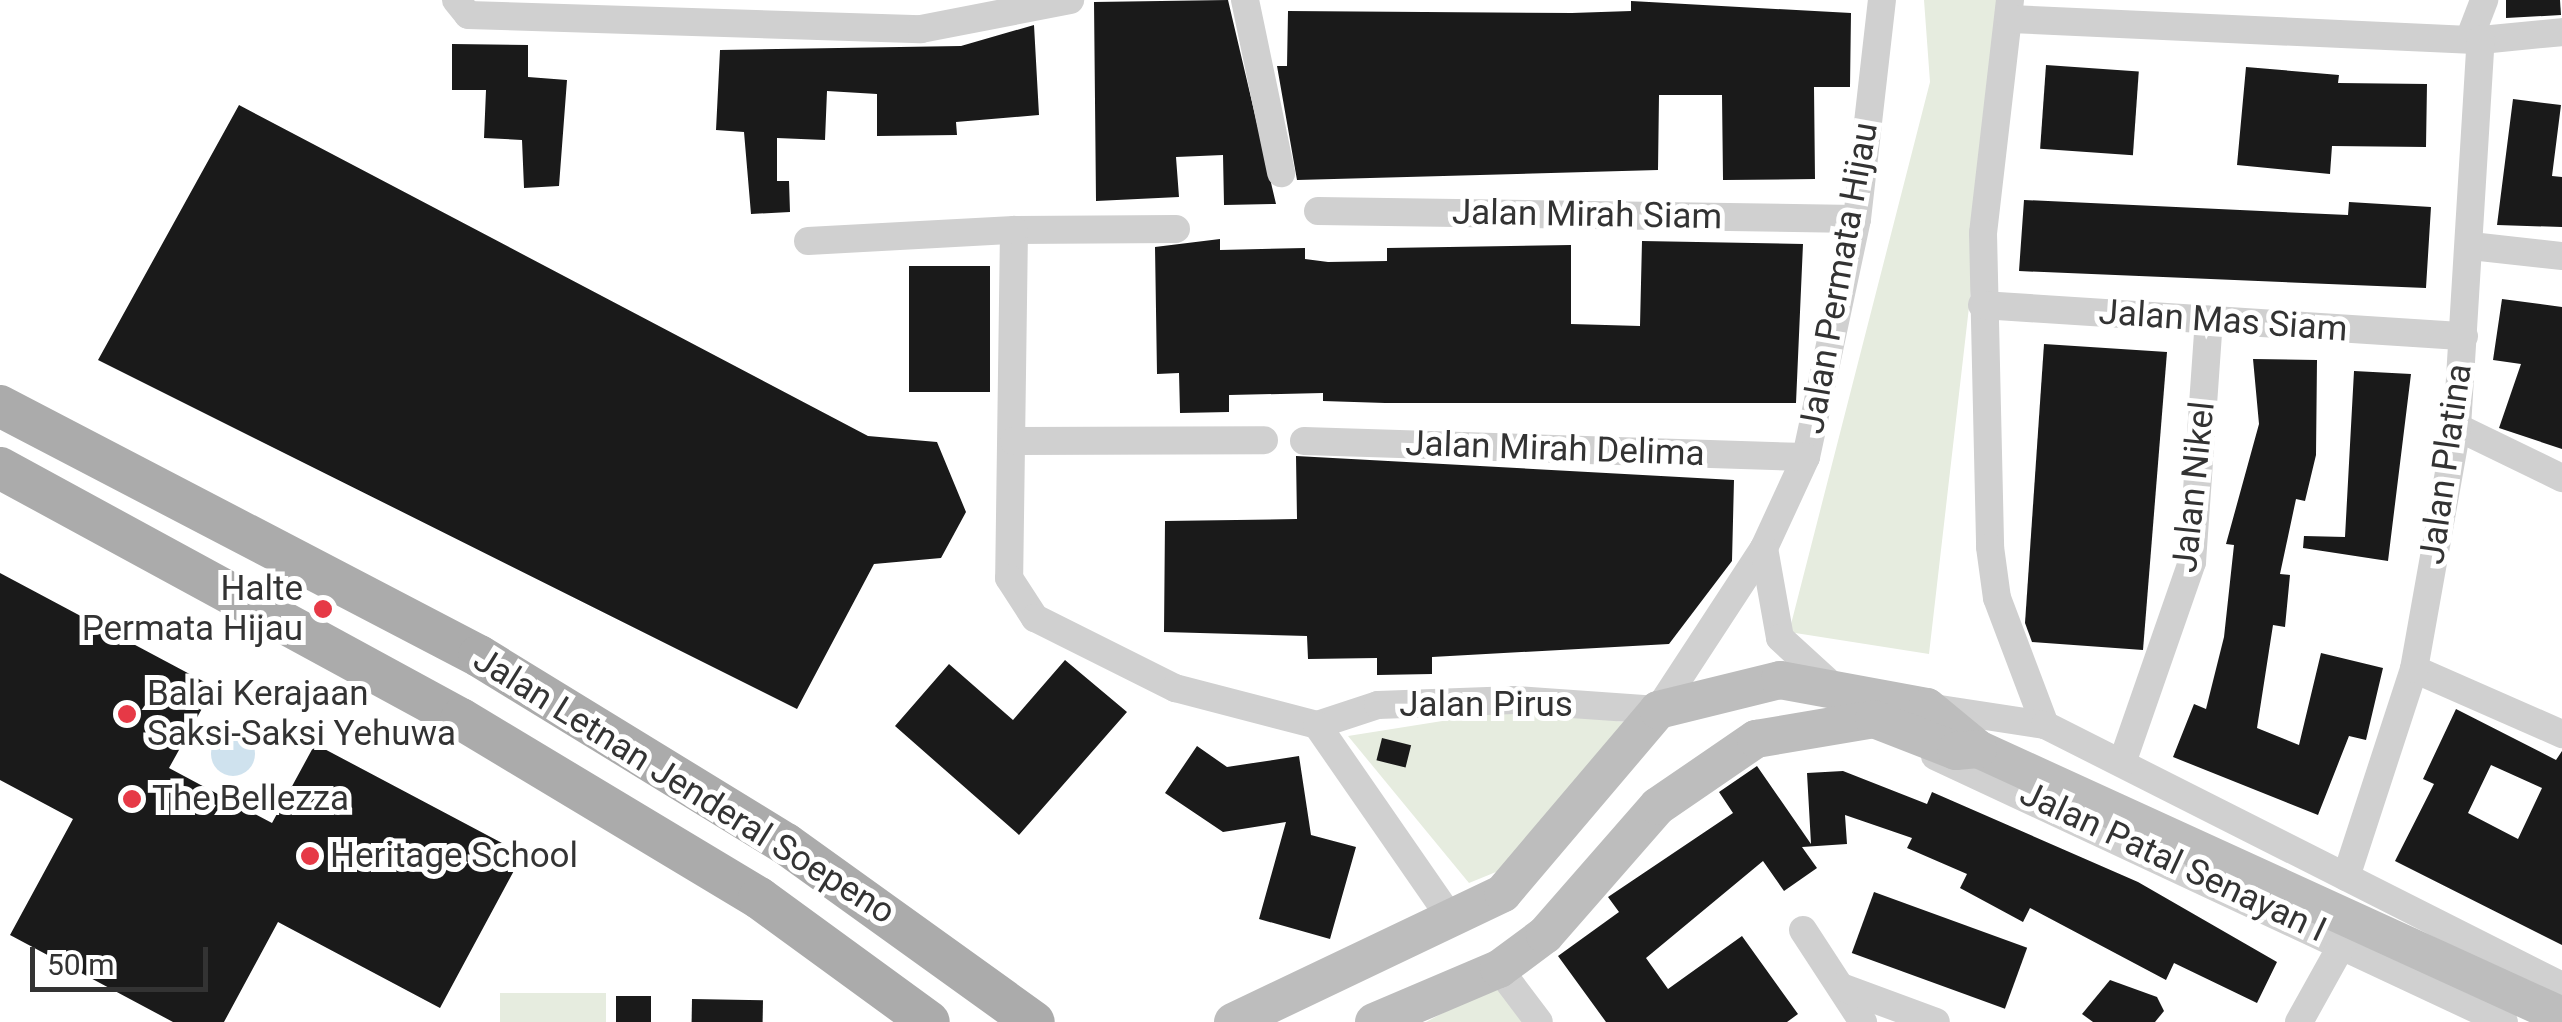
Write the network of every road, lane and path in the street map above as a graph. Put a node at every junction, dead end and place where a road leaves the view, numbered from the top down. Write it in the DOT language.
graph roads {
  1 [pos="456,0"];
  2 [pos="1070,0"];
  3 [pos="1245,0"];
  4 [pos="1882,0"];
  5 [pos="2484,0"];
  6 [pos="2010,9"];
  7 [pos="815,11"];
  8 [pos="2562,32"];
  9 [pos="2475,38"];
  10 [pos="1280,173"];
  11 [pos="1318,211"];
  12 [pos="1856,219"];
  13 [pos="1176,229"];
  14 [pos="1014,230"];
  15 [pos="808,240"];
  16 [pos="2471,246"];
  17 [pos="2562,256"];
  18 [pos="1982,305"];
  19 [pos="2209,320"];
  20 [pos="2464,336"];
  21 [pos="0,406"];
  22 [pos="2457,426"];
  23 [pos="1264,440"];
  24 [pos="1014,441"];
  25 [pos="1304,441"];
  26 [pos="1806,458"];
  27 [pos="0,468"];
  28 [pos="2562,478"];
  29 [pos="1764,548"];
  30 [pos="2414,669"];
  31 [pos="1828,682"];
  32 [pos="1927,707"];
  33 [pos="1658,710"];
  34 [pos="1835,721"];
  35 [pos="1317,724"];
  36 [pos="2045,724"];
  37 [pos="2562,734"];
  38 [pos="1990,754"];
  39 [pos="2122,763"];
  40 [pos="1618,766"];
  41 [pos="1658,806"];
  42 [pos="793,849"];
  43 [pos="2346,877"];
  44 [pos="759,898"];
  45 [pos="1452,920"];
  46 [pos="1804,930"];
  47 [pos="2344,942"];
  48 [pos="1499,969"];
  49 [pos="2562,986"];
  50 [pos="1840,987"];
  51 [pos="911,1014"];
  52 [pos="2562,1016"];
  53 [pos="1034,1022"];
  54 [pos="1232,1022"];
  55 [pos="1374,1022"];
  56 [pos="1539,1022"];
  57 [pos="1863,1022"];
  58 [pos="1936,1022"];
  59 [pos="2299,1022"];
  60 [pos="2504,1022"];
  1 -- 7 [label="street"];
  2 -- 7 [label="street"];
  3 -- 10 [label="street"];
  4 -- 12 [label="street, Jalan Permata Hijau"];
  5 -- 9 [label="street, Jalan Platina"];
  6 -- 9 [label="street"];
  6 -- 18 [label="street"];
  8 -- 9 [label="street"];
  9 -- 16 [label="street, Jalan Platina"];
  11 -- 12 [label="street, Jalan Mirah Siam"];
  12 -- 26 [label="street, Jalan Permata Hijau"];
  13 -- 14 [label="street"];
  14 -- 15 [label="street"];
  14 -- 24 [label="street, Jalan Pirus"];
  16 -- 17 [label="street"];
  16 -- 20 [label="street, Jalan Platina"];
  18 -- 19 [label="street, Jalan Mas Siam"];
  18 -- 36 [label="street"];
  19 -- 20 [label="street, Jalan Mas Siam"];
  19 -- 39 [label="street, Jalan Nikel"];
  20 -- 22 [label="street, Jalan Platina"];
  21 -- 42 [label="main road, Jalan Letnan Jenderal Soepeno"];
  22 -- 28 [label="street"];
  22 -- 30 [label="street, Jalan Platina"];
  23 -- 24 [label="street"];
  24 -- 35 [label="street, Jalan Pirus"];
  25 -- 26 [label="street, Jalan Mirah Delima"];
  26 -- 29 [label="street, Jalan Permata Hijau"];
  27 -- 44 [label="main road, Jalan Letnan Jenderal Soepeno"];
  29 -- 31 [label="street"];
  29 -- 33 [label="street, Jalan Permata Hijau"];
  30 -- 37 [label="street"];
  30 -- 43 [label="street, Jalan Platina"];
  31 -- 32 [label="main road"];
  31 -- 33 [label="main road"];
  32 -- 36 [label="street, Jalan Patal Senayan I"];
  32 -- 38 [label="main road"];
  33 -- 35 [label="street, Jalan Pirus"];
  33 -- 40 [label="main road, Jalan Permata Hijau"];
  34 -- 38 [label="main road"];
  34 -- 41 [label="main road"];
  34 -- 47 [label="street, Jalan Patal Senayan I"];
  35 -- 45 [label="street"];
  36 -- 39 [label="street, Jalan Patal Senayan I"];
  38 -- 52 [label="main road, Jalan Patal Senayan I"];
  39 -- 43 [label="street, Jalan Patal Senayan I"];
  40 -- 41 [label="main road"];
  40 -- 45 [label="main road, Jalan Permata Hijau"];
  41 -- 48 [label="main road"];
  42 -- 44 [label="main road"];
  42 -- 53 [label="main road, Jalan Letnan Jenderal Soepeno"];
  43 -- 49 [label="street, Jalan Patal Senayan I"];
  44 -- 51 [label="main road, Jalan Letnan Jenderal Soepeno"];
  45 -- 54 [label="main road, Jalan Permata Hijau"];
  46 -- 50 [label="street"];
  47 -- 59 [label="street"];
  47 -- 60 [label="street, Jalan Patal Senayan I"];
  48 -- 55 [label="main road"];
  48 -- 56 [label="street"];
  50 -- 57 [label="street"];
  50 -- 58 [label="street"];
}
